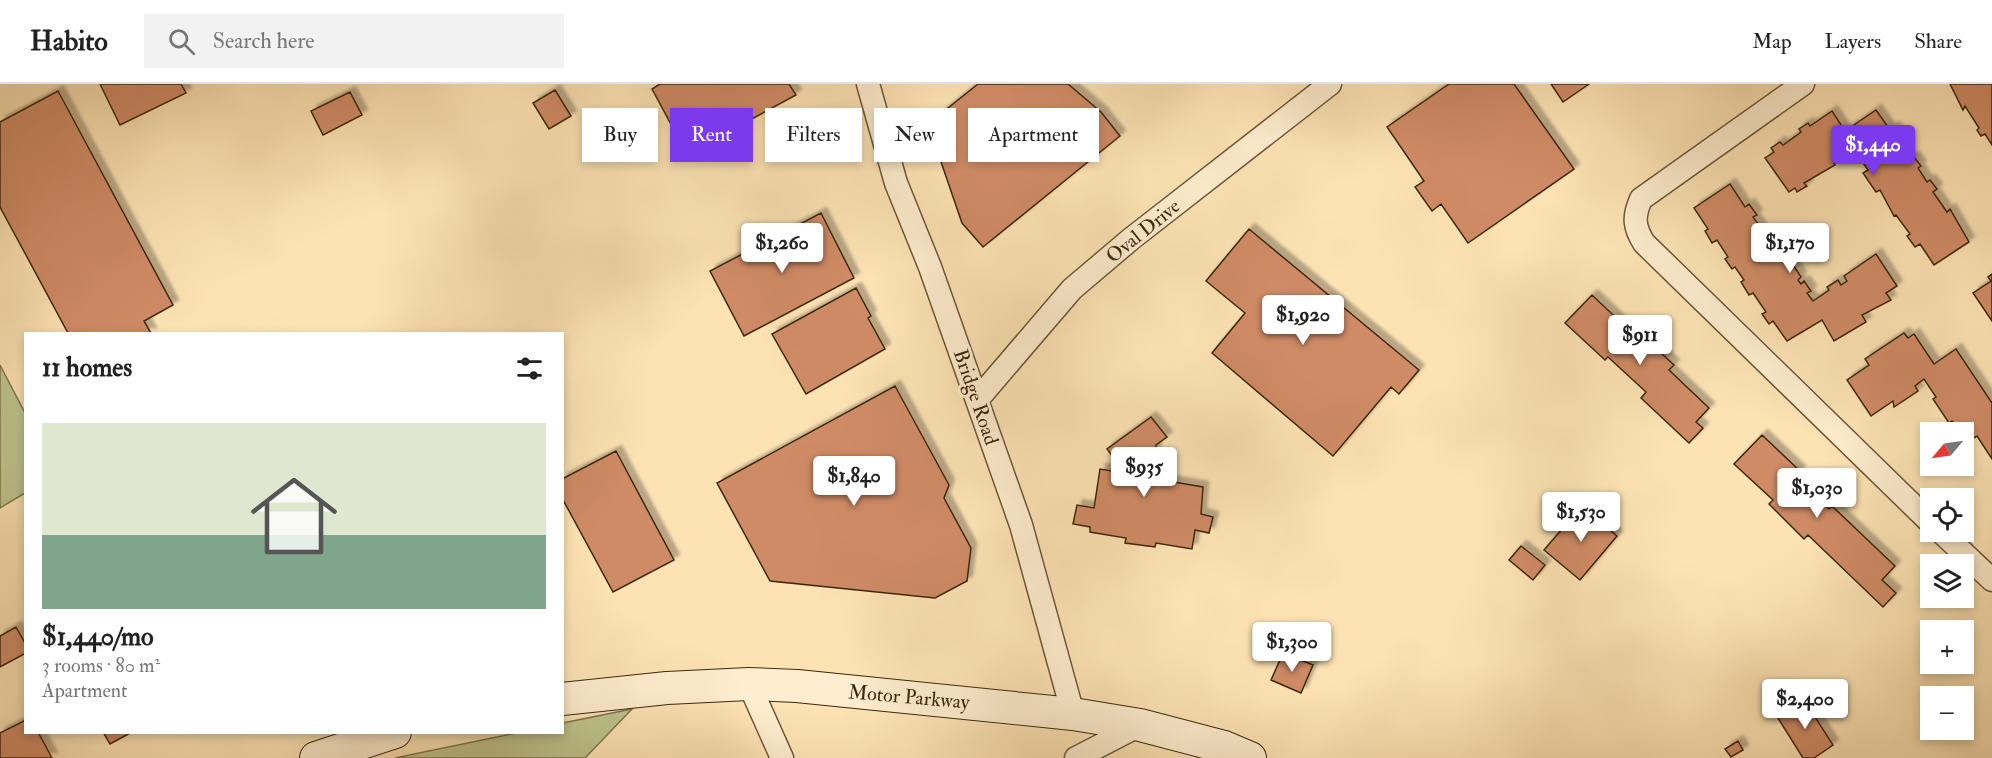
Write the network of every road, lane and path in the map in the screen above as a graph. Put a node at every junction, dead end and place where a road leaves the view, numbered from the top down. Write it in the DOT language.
graph roads {
  1 [pos="868,84"];
  2 [pos="1330,84"];
  3 [pos="1803,84"];
  4 [pos="978,400"];
  5 [pos="1920,512"];
  6 [pos="1952,542"];
  7 [pos="1992,580"];
  8 [pos="749,684"];
  9 [pos="564,699"];
  10 [pos="1073,714"];
  11 [pos="1140,725"];
  12 [pos="388,734"];
  13 [pos="316,758"];
  14 [pos="782,758"];
  15 [pos="1076,758"];
  16 [pos="1250,758"];
  1 -- 4 [label="street, Bridge Road"];
  2 -- 4 [label="street, Oval Drive"];
  3 -- 5 [label="street"];
  4 -- 10 [label="street, Bridge Road"];
  6 -- 7 [label="street"];
  8 -- 9 [label="main road, Motor Parkway"];
  8 -- 10 [label="main road, Motor Parkway"];
  8 -- 14 [label="street"];
  10 -- 11 [label="main road, Motor Parkway"];
  11 -- 15 [label="street"];
  11 -- 16 [label="main road, Motor Parkway"];
  12 -- 13 [label="main road"];
}
